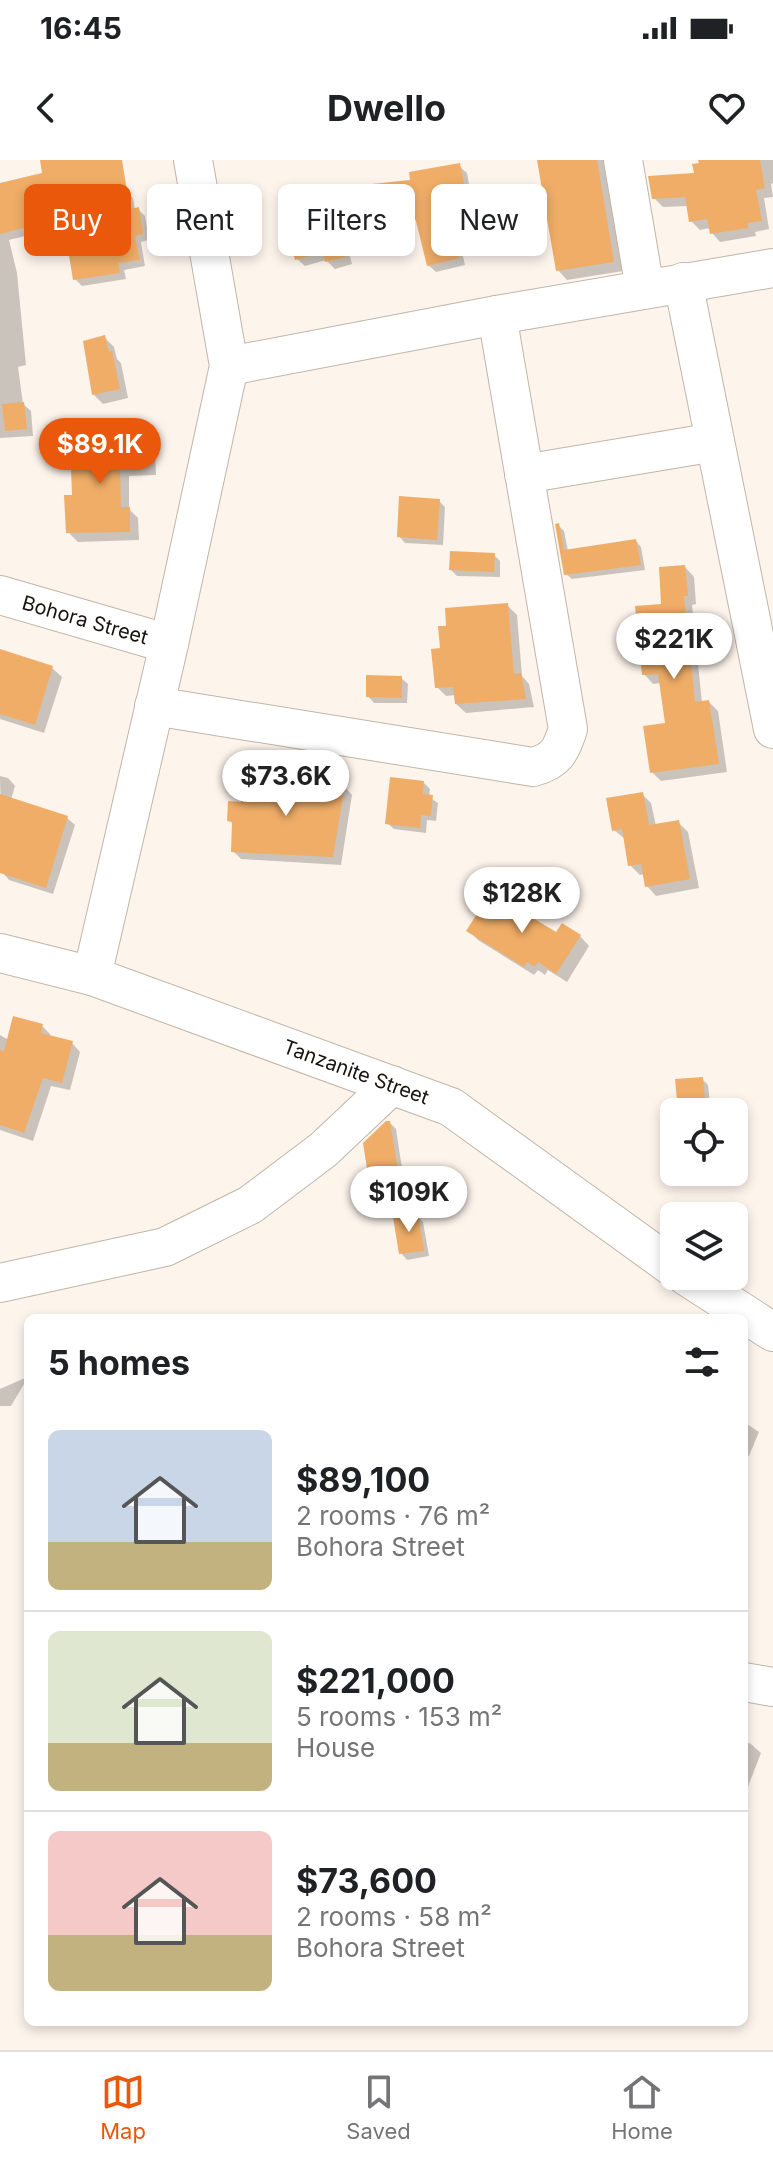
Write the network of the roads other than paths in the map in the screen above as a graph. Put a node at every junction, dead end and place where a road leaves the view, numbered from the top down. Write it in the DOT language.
graph roads {
  1 [pos="193,160"];
  2 [pos="623,160"];
  3 [pos="773,268"];
  4 [pos="683,282"];
  5 [pos="645,289"];
  6 [pos="497,315"];
  7 [pos="229,366"];
  8 [pos="715,442"];
  9 [pos="524,474"];
  10 [pos="0,595"];
  11 [pos="169,644"];
  12 [pos="154,706"];
  13 [pos="773,729"];
  14 [pos="0,953"];
  15 [pos="92,976"];
  16 [pos="392,1085"];
  17 [pos="660,1258"];
  18 [pos="0,1283"];
  19 [pos="708,1290"];
  20 [pos="745,1314"];
  21 [pos="748,1316"];
  22 [pos="773,1332"];
  23 [pos="748,1683"];
  24 [pos="773,1687"];
  1 -- 7 [label="street"];
  2 -- 5 [label="street"];
  3 -- 4 [label="street"];
  4 -- 5 [label="street"];
  4 -- 8 [label="street"];
  5 -- 6 [label="street"];
  6 -- 7 [label="street"];
  6 -- 9 [label="street"];
  7 -- 11 [label="street"];
  8 -- 9 [label="street"];
  8 -- 13 [label="street"];
  9 -- 12 [label="street"];
  10 -- 11 [label="street, Bohora Street"];
  11 -- 12 [label="street"];
  12 -- 15 [label="street"];
  14 -- 15 [label="street, Tanzanite Street"];
  15 -- 16 [label="street, Tanzanite Street"];
  16 -- 17 [label="street, Tanzanite Street"];
  16 -- 18 [label="street"];
  19 -- 20 [label="street"];
  21 -- 22 [label="street"];
  23 -- 24 [label="street"];
}
